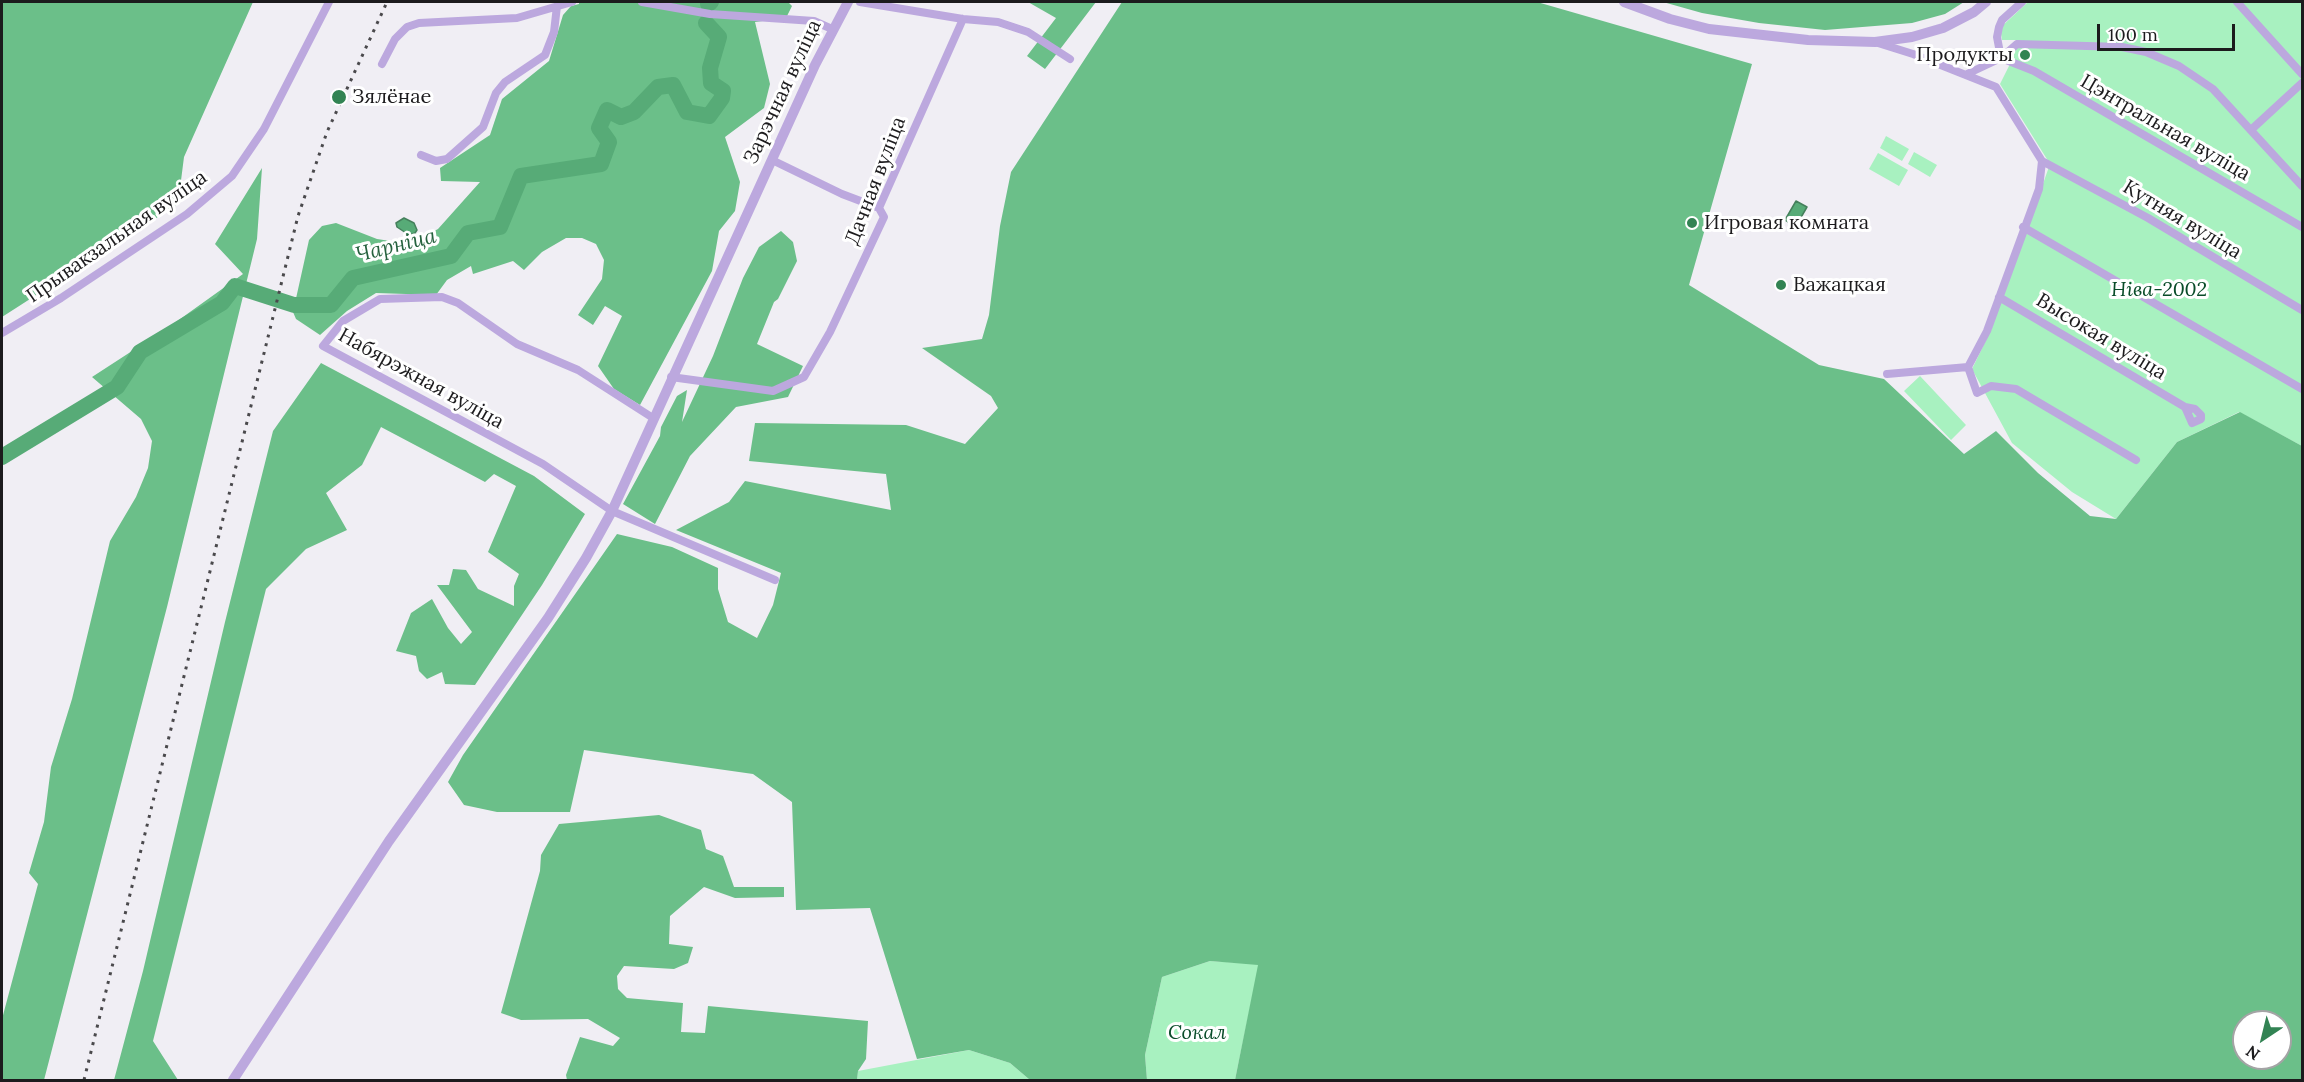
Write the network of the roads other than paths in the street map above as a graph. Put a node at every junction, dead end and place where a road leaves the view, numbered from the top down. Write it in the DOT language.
graph roads {
  1 [pos="329,2"];
  2 [pos="572,2"];
  3 [pos="642,2"];
  4 [pos="848,2"];
  5 [pos="860,2"];
  6 [pos="1624,2"];
  7 [pos="1986,2"];
  8 [pos="2022,2"];
  9 [pos="2237,2"];
  10 [pos="557,6"];
  11 [pos="963,19"];
  12 [pos="832,29"];
  13 [pos="1875,42"];
  14 [pos="2001,58"];
  15 [pos="1070,59"];
  16 [pos="382,64"];
  17 [pos="1967,74"];
  18 [pos="2302,74"];
  19 [pos="2302,83"];
  20 [pos="2252,129"];
  21 [pos="421,155"];
  22 [pos="772,160"];
  23 [pos="2043,161"];
  24 [pos="2302,186"];
  25 [pos="879,208"];
  26 [pos="2023,227"];
  27 [pos="2302,227"];
  28 [pos="1999,297"];
  29 [pos="2302,310"];
  30 [pos="2,333"];
  31 [pos="1968,367"];
  32 [pos="1887,374"];
  33 [pos="671,377"];
  34 [pos="2302,389"];
  35 [pos="2185,407"];
  36 [pos="653,418"];
  37 [pos="2136,460"];
  38 [pos="612,511"];
  39 [pos="775,580"];
  40 [pos="233,1080"];
  1 -- 30 [label="street, Прывакзальная вуліца"];
  2 -- 10 [label="street"];
  3 -- 12 [label="street"];
  4 -- 12 [label="street, Зарэчная вуліца"];
  5 -- 11 [label="street"];
  6 -- 13 [label="street"];
  7 -- 13 [label="street"];
  8 -- 14 [label="street"];
  9 -- 18 [label="street"];
  10 -- 16 [label="street"];
  10 -- 21 [label="street"];
  11 -- 15 [label="street"];
  11 -- 25 [label="street, Дачная вуліца"];
  12 -- 22 [label="street, Зарэчная вуліца"];
  13 -- 17 [label="street"];
  14 -- 17 [label="street"];
  14 -- 20 [label="street"];
  14 -- 27 [label="street, Цэнтральная вуліца"];
  17 -- 23 [label="street"];
  19 -- 20 [label="street"];
  20 -- 24 [label="street"];
  22 -- 25 [label="street"];
  22 -- 33 [label="street, Зарэчная вуліца"];
  23 -- 26 [label="street"];
  23 -- 29 [label="street, Кутняя вуліца"];
  25 -- 33 [label="street, Дачная вуліца"];
  26 -- 28 [label="street"];
  26 -- 34 [label="street"];
  28 -- 31 [label="street"];
  28 -- 35 [label="street, Высокая вуліца"];
  31 -- 32 [label="street"];
  31 -- 37 [label="street"];
  33 -- 36 [label="street, Зарэчная вуліца"];
  36 -- 38 [label="street, Зарэчная вуліца"];
  36 -- 38 [label="street, Набярэжная вуліца"];
  38 -- 39 [label="street, Набярэжная вуліца"];
  38 -- 40 [label="street, Зарэчная вуліца"];
}
